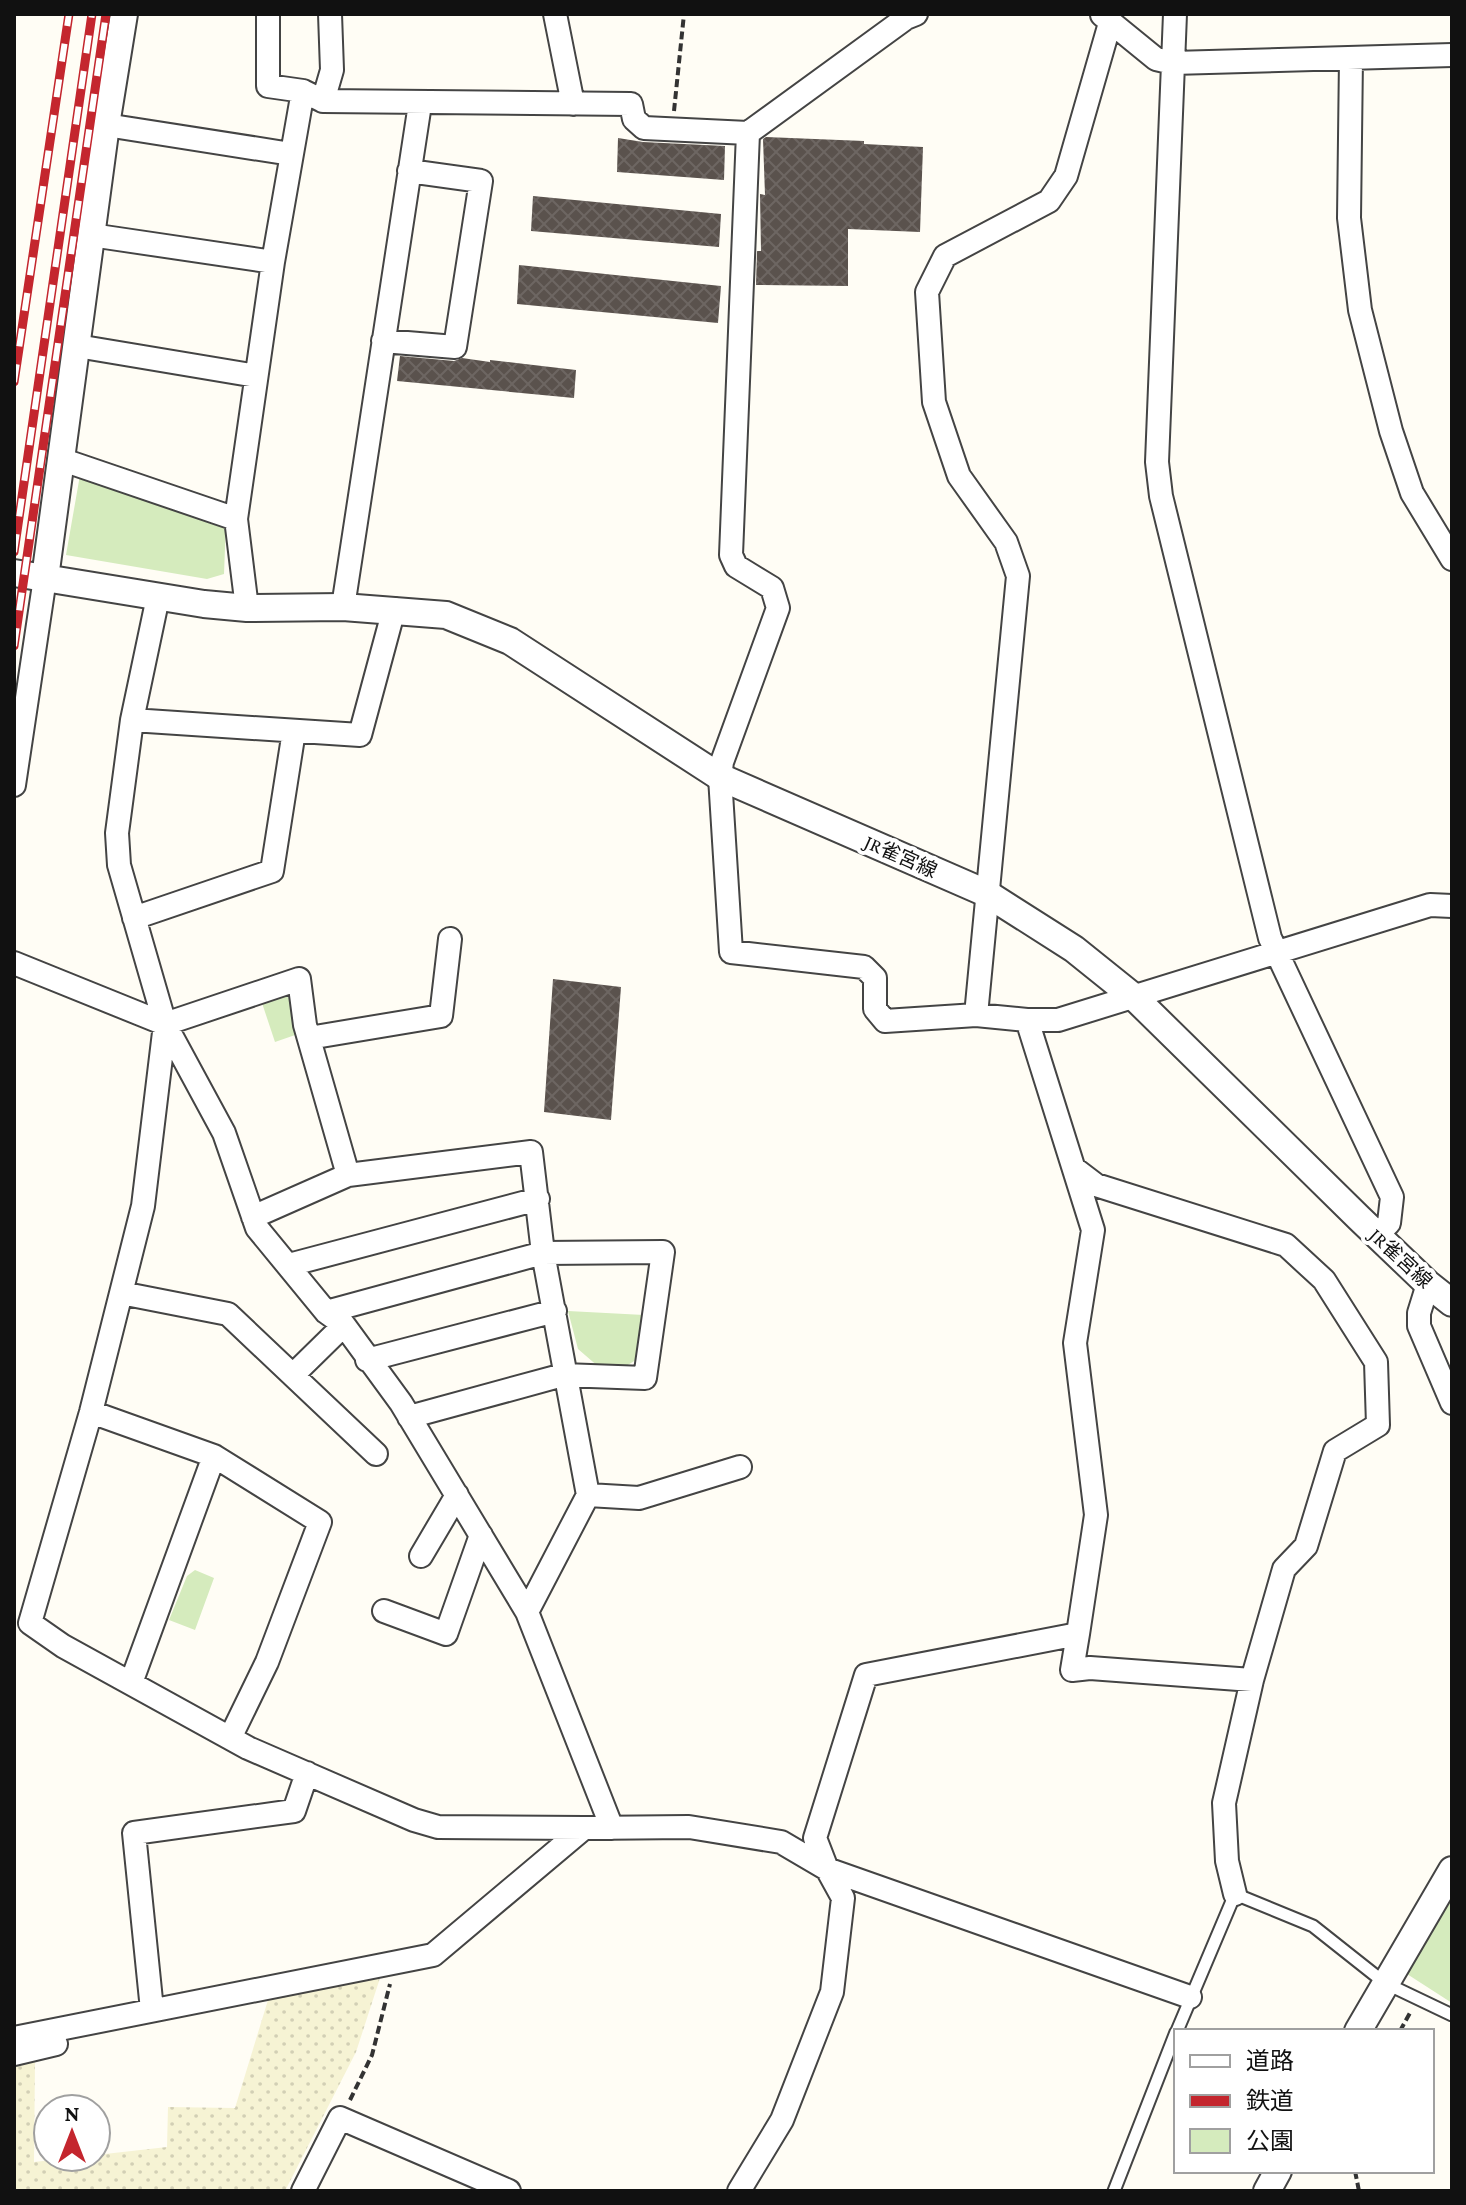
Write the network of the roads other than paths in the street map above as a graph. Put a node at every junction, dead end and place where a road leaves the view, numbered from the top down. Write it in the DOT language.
graph roads {
  1 [pos="124,14"];
  2 [pos="268,14"];
  3 [pos="330,14"];
  4 [pos="555,14"];
  5 [pos="916,14"];
  6 [pos="1175,14"];
  7 [pos="1106,18"];
  8 [pos="1452,55"];
  9 [pos="1351,58"];
  10 [pos="1173,63"];
  11 [pos="303,91"];
  12 [pos="323,101"];
  13 [pos="420,104"];
  14 [pos="573,104"];
  15 [pos="106,125"];
  16 [pos="748,133"];
  17 [pos="291,154"];
  18 [pos="409,171"];
  19 [pos="91,235"];
  20 [pos="273,262"];
  21 [pos="383,341"];
  22 [pos="77,346"];
  23 [pos="256,376"];
  24 [pos="60,459"];
  25 [pos="236,519"];
  26 [pos="1452,559"];
  27 [pos="14,573"];
  28 [pos="45,578"];
  29 [pos="158,597"];
  30 [pos="343,607"];
  31 [pos="247,608"];
  32 [pos="394,609"];
  33 [pos="132,720"];
  34 [pos="294,731"];
  35 [pos="720,777"];
  36 [pos="14,785"];
  37 [pos="986,893"];
  38 [pos="1452,906"];
  39 [pos="134,918"];
  40 [pos="450,939"];
  41 [pos="1276,954"];
  42 [pos="14,963"];
  43 [pos="1135,998"];
  44 [pos="976,1015"];
  45 [pos="1027,1020"];
  46 [pos="165,1024"];
  47 [pos="309,1038"];
  48 [pos="1075,1169"];
  49 [pos="348,1175"];
  50 [pos="538,1199"];
  51 [pos="253,1217"];
  52 [pos="1377,1235"];
  53 [pos="543,1253"];
  54 [pos="289,1265"];
  55 [pos="1428,1284"];
  56 [pos="121,1293"];
  57 [pos="1452,1303"];
  58 [pos="555,1311"];
  59 [pos="326,1312"];
  60 [pos="344,1325"];
  61 [pos="367,1360"];
  62 [pos="293,1375"];
  63 [pos="563,1375"];
  64 [pos="1452,1403"];
  65 [pos="91,1412"];
  66 [pos="409,1417"];
  67 [pos="376,1454"];
  68 [pos="214,1456"];
  69 [pos="740,1467"];
  70 [pos="457,1495"];
  71 [pos="588,1495"];
  72 [pos="481,1535"];
  73 [pos="421,1556"];
  74 [pos="384,1611"];
  75 [pos="527,1612"];
  76 [pos="22,1618"];
  77 [pos="1078,1634"];
  78 [pos="1252,1680"];
  79 [pos="131,1683"];
  80 [pos="230,1738"];
  81 [pos="307,1773"];
  82 [pos="584,1828"];
  83 [pos="612,1828"];
  84 [pos="827,1869"];
  85 [pos="1452,1870"];
  86 [pos="1235,1894"];
  87 [pos="1385,1983"];
  88 [pos="1190,1997"];
  89 [pos="152,2010"];
  90 [pos="1452,2015"];
  91 [pos="104,2020"];
  92 [pos="14,2027"];
  93 [pos="1177,2029"];
  94 [pos="1359,2029"];
  95 [pos="1174,2037"];
  96 [pos="14,2038"];
  97 [pos="14,2054"];
  98 [pos="1277,2173"];
  99 [pos="303,2191"];
  100 [pos="509,2191"];
  101 [pos="739,2191"];
  102 [pos="1114,2191"];
  103 [pos="1267,2191"];
  1 -- 15 [label="street"];
  2 -- 11 [label="street"];
  3 -- 12 [label="street"];
  4 -- 14 [label="street"];
  5 -- 16 [label="street"];
  6 -- 10 [label="street"];
  7 -- 10 [label="street"];
  7 -- 37 [label="street"];
  8 -- 9 [label="street"];
  9 -- 10 [label="street"];
  9 -- 26 [label="street"];
  10 -- 41 [label="street"];
  11 -- 12 [label="street"];
  11 -- 17 [label="street"];
  12 -- 13 [label="street"];
  13 -- 14 [label="street"];
  13 -- 18 [label="street"];
  14 -- 16 [label="street"];
  15 -- 17 [label="street"];
  15 -- 19 [label="street"];
  16 -- 35 [label="street"];
  17 -- 20 [label="street"];
  18 -- 21 [label="street"];
  18 -- 21 [label="street"];
  19 -- 20 [label="street"];
  19 -- 22 [label="street"];
  20 -- 23 [label="street"];
  21 -- 30 [label="street"];
  22 -- 23 [label="street"];
  22 -- 24 [label="street"];
  23 -- 25 [label="street"];
  24 -- 25 [label="street"];
  24 -- 28 [label="street"];
  25 -- 31 [label="street"];
  27 -- 28 [label="street, JR雀宮線"];
  28 -- 29 [label="street, JR雀宮線"];
  28 -- 36 [label="street"];
  29 -- 31 [label="street, JR雀宮線"];
  29 -- 33 [label="street"];
  30 -- 31 [label="street, JR雀宮線"];
  30 -- 32 [label="street, JR雀宮線"];
  32 -- 34 [label="street"];
  32 -- 35 [label="street, JR雀宮線"];
  33 -- 34 [label="street"];
  33 -- 39 [label="street"];
  34 -- 39 [label="street"];
  35 -- 37 [label="street, JR雀宮線"];
  35 -- 44 [label="street"];
  37 -- 43 [label="street, JR雀宮線"];
  37 -- 44 [label="street"];
  38 -- 41 [label="street"];
  39 -- 46 [label="street"];
  40 -- 47 [label="street"];
  41 -- 43 [label="street"];
  41 -- 52 [label="street"];
  42 -- 46 [label="street"];
  43 -- 45 [label="street"];
  43 -- 52 [label="street, JR雀宮線"];
  44 -- 45 [label="street"];
  45 -- 48 [label="street"];
  46 -- 47 [label="street"];
  46 -- 51 [label="street"];
  46 -- 56 [label="street"];
  47 -- 49 [label="street"];
  48 -- 77 [label="street"];
  48 -- 78 [label="street"];
  49 -- 50 [label="street"];
  49 -- 51 [label="street"];
  50 -- 53 [label="street"];
  50 -- 54 [label="street"];
  51 -- 54 [label="street"];
  52 -- 55 [label="street, JR雀宮線"];
  53 -- 58 [label="street"];
  53 -- 59 [label="street"];
  53 -- 63 [label="street"];
  54 -- 59 [label="street"];
  55 -- 57 [label="street, JR雀宮線"];
  55 -- 64 [label="street"];
  56 -- 62 [label="street"];
  56 -- 65 [label="street"];
  58 -- 61 [label="street"];
  58 -- 63 [label="street"];
  59 -- 60 [label="street"];
  60 -- 61 [label="street"];
  60 -- 62 [label="street"];
  61 -- 66 [label="street"];
  62 -- 67 [label="street"];
  63 -- 66 [label="street"];
  63 -- 71 [label="street"];
  65 -- 68 [label="street"];
  65 -- 76 [label="street"];
  66 -- 70 [label="street"];
  68 -- 79 [label="street"];
  68 -- 80 [label="street"];
  69 -- 71 [label="street"];
  70 -- 72 [label="street"];
  70 -- 73 [label="street"];
  71 -- 75 [label="street"];
  72 -- 74 [label="street"];
  72 -- 75 [label="street"];
  75 -- 83 [label="street"];
  76 -- 79 [label="street"];
  77 -- 78 [label="street"];
  77 -- 84 [label="street"];
  78 -- 86 [label="street"];
  79 -- 80 [label="street"];
  80 -- 81 [label="street"];
  81 -- 82 [label="street"];
  81 -- 89 [label="street"];
  82 -- 83 [label="street"];
  82 -- 89 [label="street"];
  83 -- 84 [label="street"];
  84 -- 88 [label="street"];
  84 -- 101 [label="street"];
  85 -- 87 [label="street"];
  86 -- 87 [label="lane"];
  86 -- 88 [label="lane"];
  87 -- 90 [label="lane"];
  87 -- 94 [label="street"];
  88 -- 93 [label="lane"];
  89 -- 91 [label="street"];
  91 -- 92 [label="street"];
  91 -- 96 [label="street"];
  91 -- 97 [label="street"];
  95 -- 102 [label="lane"];
  98 -- 103 [label="street"];
  99 -- 100 [label="street"];
}
